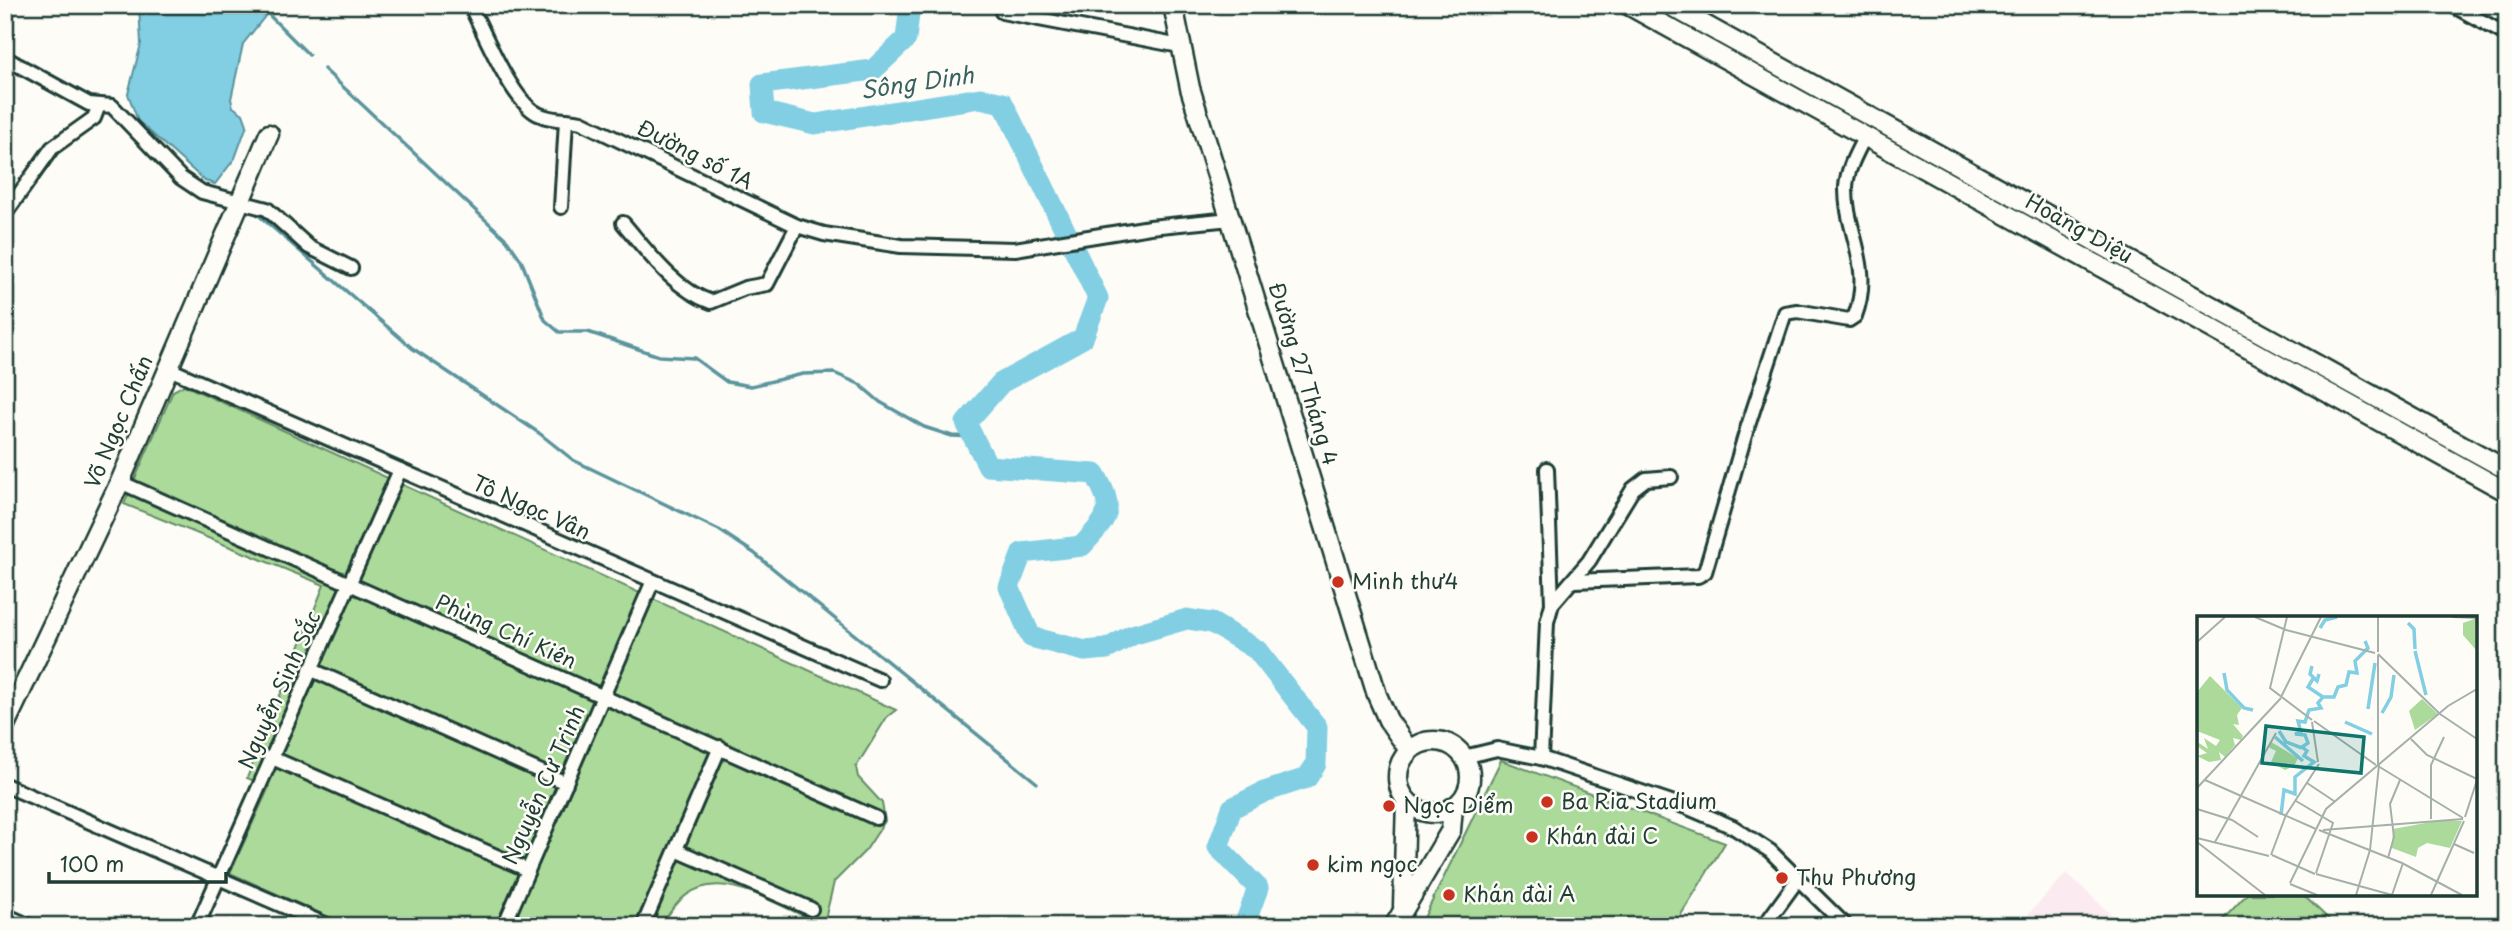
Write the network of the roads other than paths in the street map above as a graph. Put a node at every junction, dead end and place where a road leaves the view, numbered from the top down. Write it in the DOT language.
graph roads {
  1 [pos="470,5"];
  2 [pos="1173,5"];
  3 [pos="1628,5"];
  4 [pos="1669,5"];
  5 [pos="2452,5"];
  6 [pos="1002,12"];
  7 [pos="2507,34"];
  8 [pos="1180,46"];
  9 [pos="5,58"];
  10 [pos="1843,102"];
  11 [pos="99,105"];
  12 [pos="1832,118"];
  13 [pos="566,120"];
  14 [pos="269,134"];
  15 [pos="1865,136"];
  16 [pos="241,200"];
  17 [pos="561,207"];
  18 [pos="5,214"];
  19 [pos="1231,219"];
  20 [pos="623,223"];
  21 [pos="797,226"];
  22 [pos="351,268"];
  23 [pos="167,368"];
  24 [pos="2328,371"];
  25 [pos="2318,389"];
  26 [pos="1547,469"];
  27 [pos="2507,470"];
  28 [pos="400,471"];
  29 [pos="1671,477"];
  30 [pos="120,482"];
  31 [pos="2507,492"];
  32 [pos="1574,581"];
  33 [pos="652,583"];
  34 [pos="349,584"];
  35 [pos="1552,604"];
  36 [pos="310,669"];
  37 [pos="880,680"];
  38 [pos="605,695"];
  39 [pos="5,725"];
  40 [pos="720,747"];
  41 [pos="1409,750"];
  42 [pos="270,757"];
  43 [pos="1464,757"];
  44 [pos="1541,758"];
  45 [pos="566,783"];
  46 [pos="5,785"];
  47 [pos="1406,800"];
  48 [pos="1453,807"];
  49 [pos="876,818"];
  50 [pos="676,850"];
  51 [pos="528,870"];
  52 [pos="218,877"];
  53 [pos="1798,879"];
  54 [pos="1403,906"];
  55 [pos="811,909"];
  56 [pos="5,915"];
  57 [pos="30,926"];
  58 [pos="197,926"];
  59 [pos="329,926"];
  60 [pos="504,926"];
  61 [pos="643,926"];
  62 [pos="1394,926"];
  63 [pos="1764,926"];
  64 [pos="1846,926"];
  1 -- 13 [label="street, Đường số 1A"];
  2 -- 8 [label="main road, Đường 27 Tháng 4"];
  3 -- 12 [label="main road, Hoàng Diệu"];
  4 -- 10 [label="main road, Hoàng Diệu"];
  5 -- 7 [label="street"];
  6 -- 8 [label="street"];
  8 -- 19 [label="main road, Đường 27 Tháng 4"];
  9 -- 11 [label="street"];
  10 -- 12 [label="main road"];
  10 -- 24 [label="main road, Hoàng Diệu"];
  11 -- 16 [label="street"];
  11 -- 18 [label="street"];
  12 -- 15 [label="main road, Hoàng Diệu"];
  13 -- 17 [label="street"];
  13 -- 21 [label="street, Đường số 1A"];
  14 -- 16 [label="main road, Võ Ngọc Chấn"];
  15 -- 25 [label="main road, Hoàng Diệu"];
  15 -- 32 [label="street"];
  16 -- 22 [label="street"];
  16 -- 23 [label="main road, Võ Ngọc Chấn"];
  19 -- 21 [label="street, Đường số 1A"];
  19 -- 41 [label="main road, Đường 27 Tháng 4"];
  20 -- 21 [label="street"];
  23 -- 28 [label="street, Tô Ngọc Vân"];
  23 -- 30 [label="main road, Võ Ngọc Chấn"];
  24 -- 25 [label="main road"];
  24 -- 27 [label="main road, Hoàng Diệu"];
  25 -- 31 [label="main road, Hoàng Diệu"];
  26 -- 35 [label="street"];
  28 -- 33 [label="street, Tô Ngọc Vân"];
  28 -- 34 [label="street, Nguyễn Sinh Sắc"];
  29 -- 32 [label="street"];
  30 -- 34 [label="street, Phùng Chí Kiên"];
  30 -- 39 [label="main road, Võ Ngọc Chấn"];
  32 -- 35 [label="street"];
  33 -- 37 [label="street, Tô Ngọc Vân"];
  33 -- 38 [label="street, Nguyễn Cư Trinh"];
  34 -- 36 [label="street, Nguyễn Sinh Sắc"];
  34 -- 38 [label="street, Phùng Chí Kiên"];
  35 -- 44 [label="street"];
  36 -- 42 [label="street, Nguyễn Sinh Sắc"];
  36 -- 45 [label="street"];
  38 -- 40 [label="street, Phùng Chí Kiên"];
  38 -- 45 [label="street, Nguyễn Cư Trinh"];
  40 -- 49 [label="street, Phùng Chí Kiên"];
  40 -- 50 [label="street"];
  41 -- 43 [label="main road"];
  41 -- 47 [label="main road"];
  42 -- 51 [label="street"];
  42 -- 52 [label="street, Nguyễn Sinh Sắc"];
  43 -- 44 [label="street"];
  43 -- 48 [label="main road"];
  44 -- 53 [label="street"];
  45 -- 51 [label="street, Nguyễn Cư Trinh"];
  46 -- 52 [label="street"];
  47 -- 48 [label="main road"];
  47 -- 54 [label="main road"];
  48 -- 54 [label="main road"];
  50 -- 55 [label="street"];
  50 -- 61 [label="street"];
  51 -- 60 [label="street, Nguyễn Cư Trinh"];
  52 -- 58 [label="street, Nguyễn Sinh Sắc"];
  52 -- 59 [label="street"];
  53 -- 63 [label="street"];
  53 -- 64 [label="street"];
  54 -- 62 [label="main road"];
  56 -- 57 [label="street"];
}
